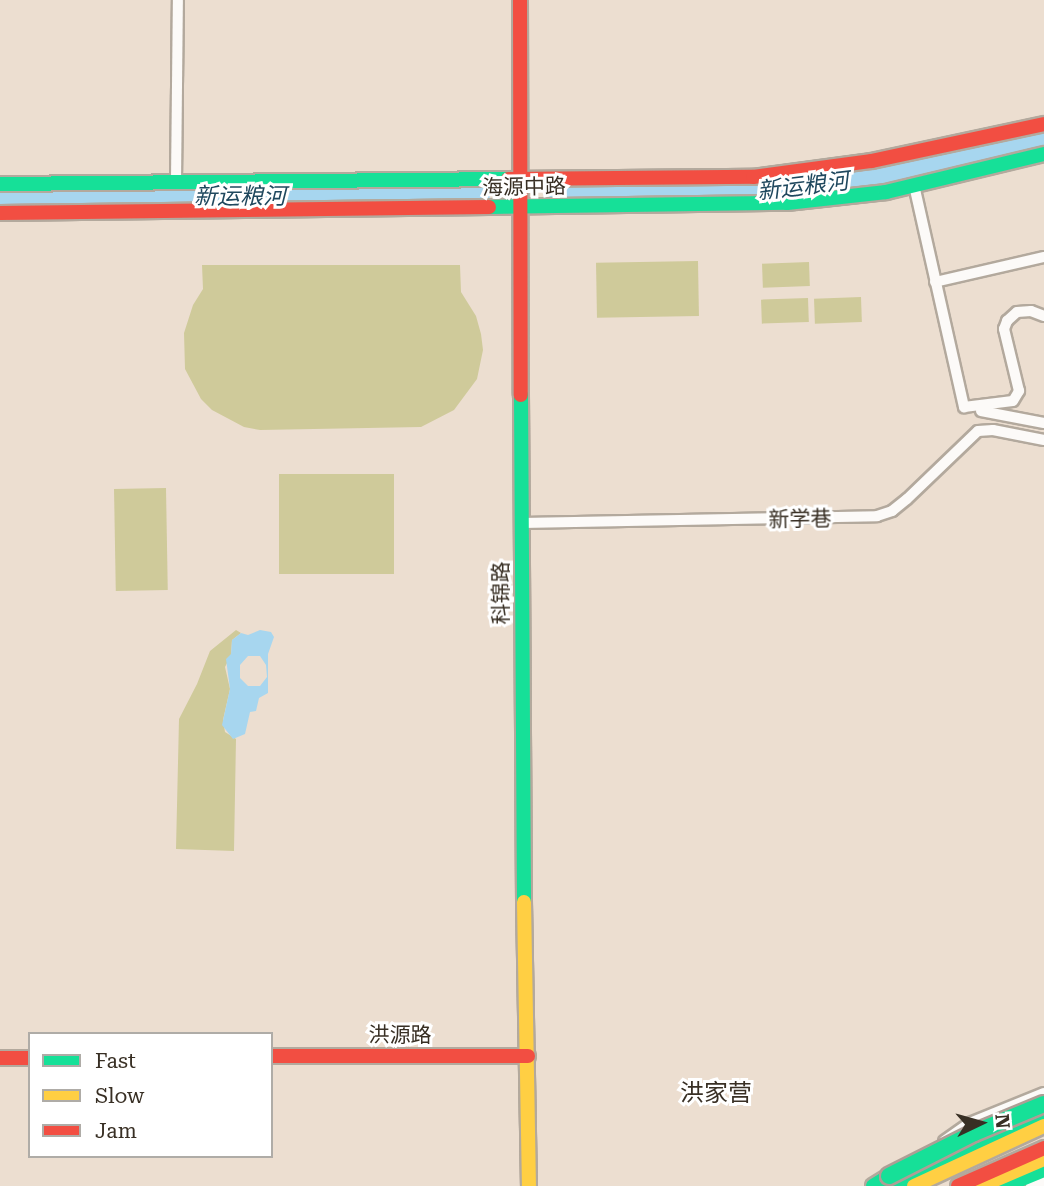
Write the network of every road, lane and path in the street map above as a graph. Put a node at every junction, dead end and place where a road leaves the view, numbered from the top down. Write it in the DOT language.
graph roads {
  1 [pos="178,0"];
  2 [pos="520,0"];
  3 [pos="1044,124"];
  4 [pos="1044,154"];
  5 [pos="520,178"];
  6 [pos="176,181"];
  7 [pos="0,184"];
  8 [pos="914,185"];
  9 [pos="521,209"];
  10 [pos="0,214"];
  11 [pos="1044,257"];
  12 [pos="935,282"];
  13 [pos="1044,316"];
  14 [pos="979,408"];
  15 [pos="1044,423"];
  16 [pos="986,429"];
  17 [pos="1044,440"];
  18 [pos="522,523"];
  19 [pos="273,1056"];
  20 [pos="528,1056"];
  21 [pos="0,1058"];
  22 [pos="28,1058"];
  23 [pos="1044,1093"];
  24 [pos="1044,1104"];
  25 [pos="1044,1115"];
  26 [pos="1044,1126"];
  27 [pos="1044,1148"];
  28 [pos="1044,1159"];
  29 [pos="1044,1170"];
  30 [pos="1044,1181"];
  31 [pos="529,1186"];
  32 [pos="873,1186"];
  33 [pos="893,1186"];
  34 [pos="914,1186"];
  35 [pos="958,1186"];
  36 [pos="981,1186"];
  37 [pos="1005,1186"];
  38 [pos="1031,1186"];
  1 -- 6 [label="street"];
  2 -- 5 [label="main road, 科锦路"];
  3 -- 5 [label="main road, 海源中路"];
  4 -- 8 [label="main road, 海源中路"];
  5 -- 6 [label="main road, 海源中路"];
  5 -- 9 [label="main road, 科锦路"];
  6 -- 7 [label="main road, 海源中路"];
  8 -- 9 [label="main road, 海源中路"];
  8 -- 12 [label="street"];
  9 -- 10 [label="main road, 海源中路"];
  9 -- 18 [label="main road, 科锦路"];
  11 -- 12 [label="street"];
  12 -- 14 [label="street"];
  13 -- 14 [label="street"];
  14 -- 15 [label="street"];
  14 -- 16 [label="street"];
  16 -- 17 [label="street"];
  16 -- 18 [label="street, 新学巷"];
  18 -- 20 [label="main road, 科锦路"];
  19 -- 20 [label="main road, 洪源路"];
  20 -- 31 [label="main road, 科锦路"];
  21 -- 22 [label="main road"];
  23 -- 33 [label="street"];
  24 -- 32 [label="main road, bridge"];
  25 -- 33 [label="main road"];
  26 -- 34 [label="main road"];
  27 -- 35 [label="main road"];
  28 -- 36 [label="main road"];
  29 -- 37 [label="main road"];
  30 -- 38 [label="street"];
}
